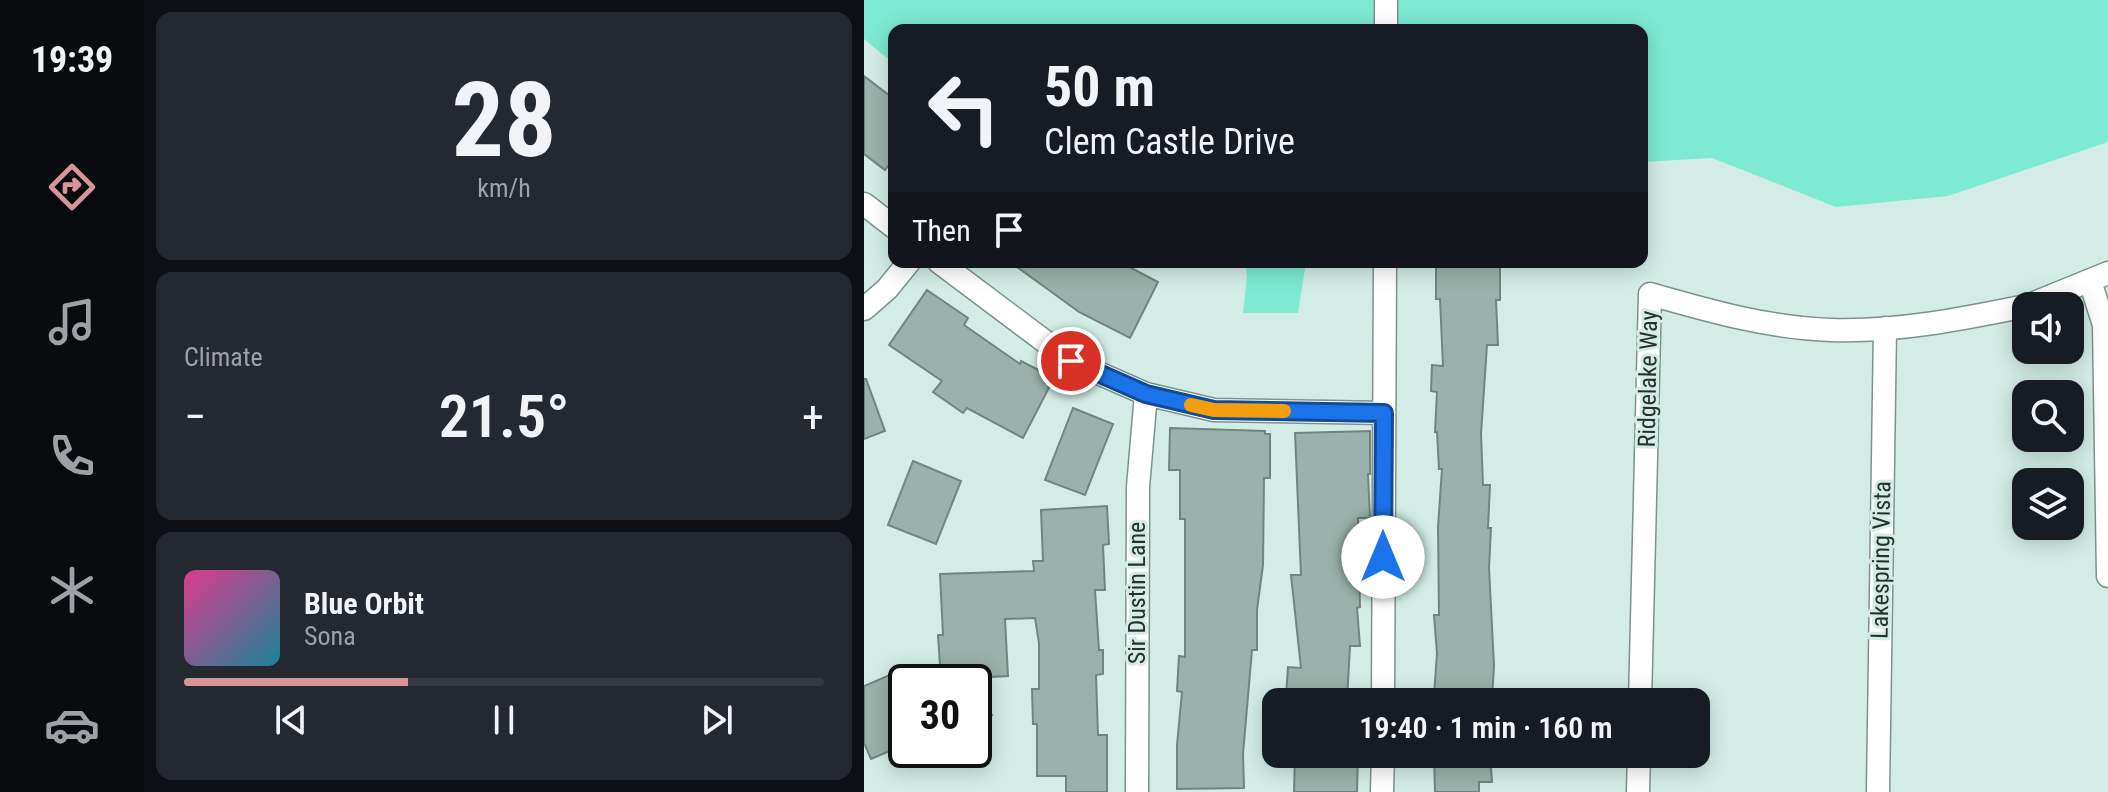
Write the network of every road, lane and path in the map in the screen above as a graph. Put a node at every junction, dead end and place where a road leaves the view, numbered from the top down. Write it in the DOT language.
graph roads {
  1 [pos="1386,0"];
  2 [pos="1386,24"];
  3 [pos="864,204"];
  4 [pos="888,222"];
  5 [pos="904,268"];
  6 [pos="947,268"];
  7 [pos="1385,268"];
  8 [pos="2099,277"];
  9 [pos="2061,292"];
  10 [pos="864,309"];
  11 [pos="2012,309"];
  12 [pos="1885,328"];
  13 [pos="1146,394"];
  14 [pos="1384,413"];
  15 [pos="2108,576"];
  16 [pos="1383,688"];
  17 [pos="1640,688"];
  18 [pos="1383,768"];
  19 [pos="1639,768"];
  20 [pos="1137,792"];
  21 [pos="1382,792"];
  22 [pos="1638,792"];
  23 [pos="1878,792"];
  1 -- 2 [label="street"];
  3 -- 4 [label="street"];
  5 -- 10 [label="street"];
  6 -- 13 [label="street"];
  7 -- 14 [label="street"];
  8 -- 9 [label="street, Ridgelake Way"];
  8 -- 15 [label="street"];
  11 -- 12 [label="street, Ridgelake Way"];
  12 -- 17 [label="street, Ridgelake Way"];
  12 -- 23 [label="street, Lakespring Vista"];
  13 -- 14 [label="street"];
  13 -- 20 [label="street, Sir Dustin Lane"];
  14 -- 16 [label="street"];
  18 -- 21 [label="street"];
  19 -- 22 [label="street"];
}
